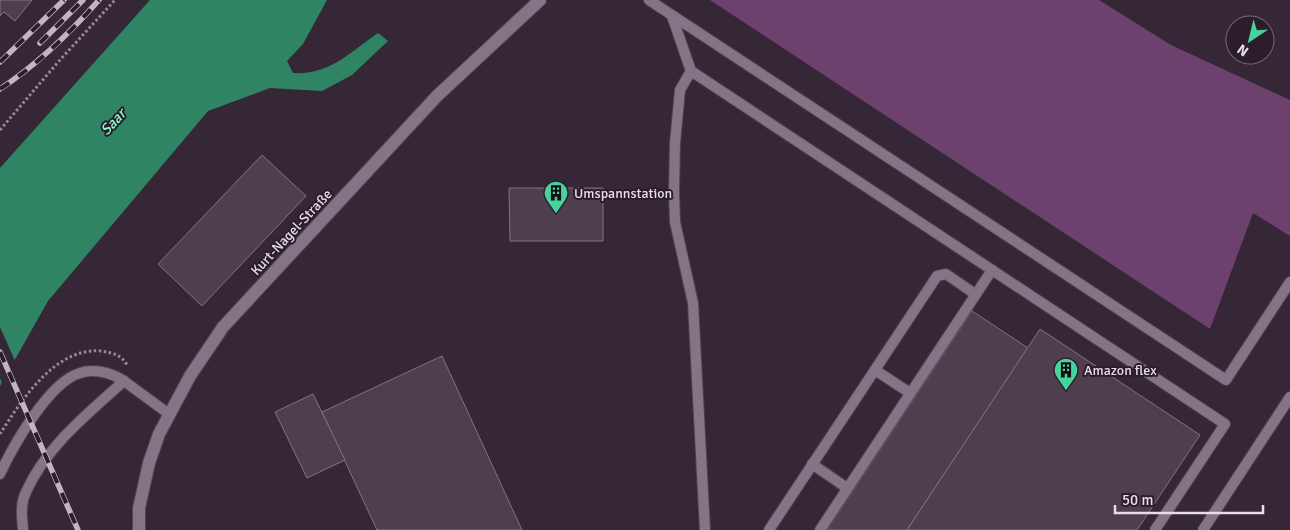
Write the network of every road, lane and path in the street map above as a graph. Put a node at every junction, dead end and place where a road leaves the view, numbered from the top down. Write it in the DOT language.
graph roads {
  1 [pos="115,0"];
  2 [pos="540,0"];
  3 [pos="649,0"];
  4 [pos="672,16"];
  5 [pos="691,72"];
  6 [pos="0,130"];
  7 [pos="992,270"];
  8 [pos="1290,282"];
  9 [pos="975,294"];
  10 [pos="875,370"];
  11 [pos="124,381"];
  12 [pos="910,393"];
  13 [pos="1290,397"];
  14 [pos="169,414"];
  15 [pos="812,464"];
  16 [pos="0,474"];
  17 [pos="847,488"];
  18 [pos="23,530"];
  19 [pos="139,530"];
  20 [pos="705,530"];
  21 [pos="769,530"];
  22 [pos="820,530"];
  23 [pos="1155,530"];
  24 [pos="1203,530"];
  1 -- 6 [label="path"];
  2 -- 14 [label="street, Kurt-Nagel-Straße"];
  3 -- 4 [label="lane"];
  4 -- 5 [label="lane"];
  4 -- 8 [label="lane"];
  5 -- 7 [label="lane"];
  5 -- 20 [label="lane"];
  7 -- 9 [label="lane"];
  7 -- 23 [label="lane"];
  9 -- 10 [label="lane"];
  9 -- 12 [label="lane"];
  10 -- 12 [label="lane"];
  10 -- 15 [label="lane"];
  11 -- 14 [label="lane"];
  11 -- 16 [label="lane"];
  11 -- 18 [label="lane"];
  12 -- 17 [label="lane"];
  13 -- 24 [label="lane"];
  14 -- 19 [label="street, Kurt-Nagel-Straße"];
  15 -- 17 [label="lane"];
  15 -- 21 [label="lane"];
  17 -- 22 [label="lane"];
}
